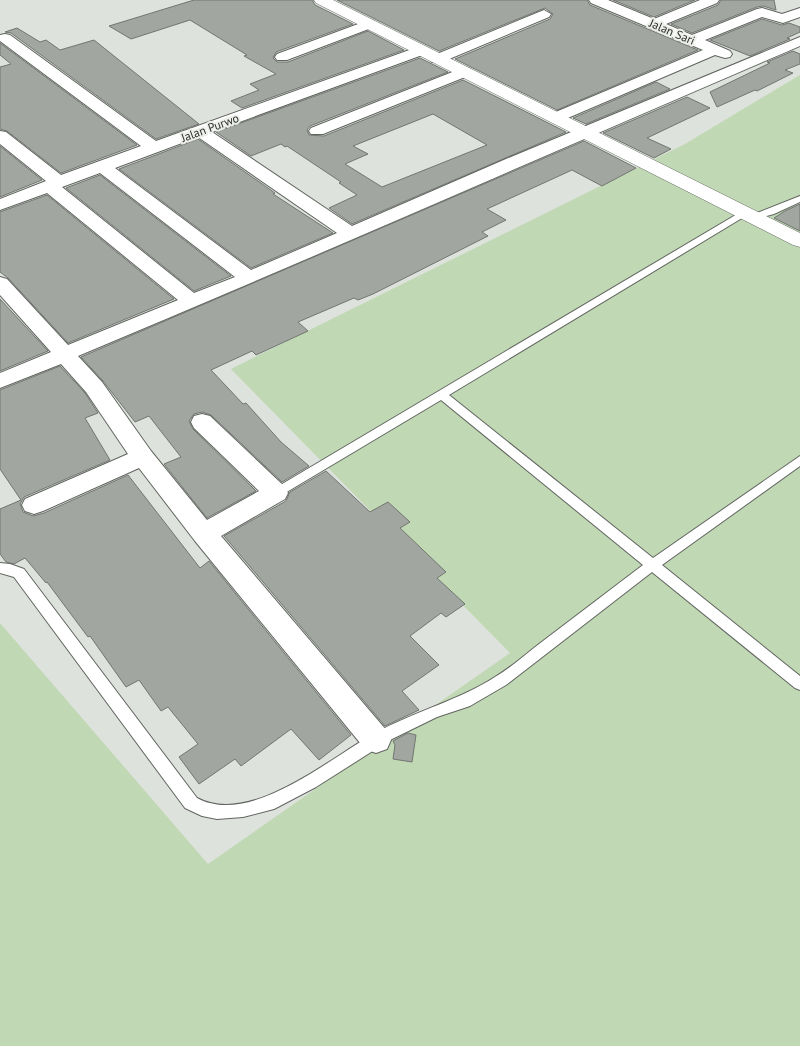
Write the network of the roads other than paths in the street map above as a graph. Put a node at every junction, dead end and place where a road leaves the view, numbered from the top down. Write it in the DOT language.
graph roads {
  1 [pos="321,0"];
  2 [pos="596,0"];
  3 [pos="712,0"];
  4 [pos="800,12"];
  5 [pos="544,14"];
  6 [pos="369,24"];
  7 [pos="655,24"];
  8 [pos="5,38"];
  9 [pos="693,40"];
  10 [pos="800,41"];
  11 [pos="715,50"];
  12 [pos="420,51"];
  13 [pos="282,57"];
  14 [pos="437,59"];
  15 [pos="748,64"];
  16 [pos="465,72"];
  17 [pos="557,117"];
  18 [pos="317,131"];
  19 [pos="201,132"];
  20 [pos="585,132"];
  21 [pos="0,136"];
  22 [pos="154,148"];
  23 [pos="103,167"];
  24 [pos="54,184"];
  25 [pos="800,199"];
  26 [pos="0,205"];
  27 [pos="748,215"];
  28 [pos="350,233"];
  29 [pos="800,241"];
  30 [pos="250,278"];
  31 [pos="0,283"];
  32 [pos="191,301"];
  33 [pos="64,354"];
  34 [pos="0,381"];
  35 [pos="441,394"];
  36 [pos="202,422"];
  37 [pos="143,457"];
  38 [pos="800,460"];
  39 [pos="276,492"];
  40 [pos="34,505"];
  41 [pos="204,534"];
  42 [pos="653,564"];
  43 [pos="0,568"];
  44 [pos="800,684"];
  45 [pos="376,740"];
  1 -- 6 [label="street"];
  2 -- 7 [label="street, Jalan Sari"];
  3 -- 7 [label="street"];
  4 -- 9 [label="street"];
  5 -- 14 [label="street"];
  6 -- 12 [label="street"];
  6 -- 13 [label="street"];
  7 -- 9 [label="street, Jalan Sari"];
  8 -- 22 [label="street"];
  9 -- 11 [label="street, Jalan Sari"];
  10 -- 15 [label="street"];
  11 -- 15 [label="street, Jalan Sari"];
  11 -- 17 [label="street"];
  12 -- 14 [label="street"];
  12 -- 19 [label="street, Jalan Purwo"];
  14 -- 16 [label="street"];
  15 -- 20 [label="street"];
  16 -- 17 [label="street"];
  16 -- 18 [label="street"];
  17 -- 20 [label="street"];
  19 -- 22 [label="street, Jalan Purwo"];
  19 -- 28 [label="street"];
  20 -- 27 [label="street"];
  20 -- 28 [label="street"];
  21 -- 24 [label="street"];
  22 -- 23 [label="street, Jalan Purwo"];
  23 -- 24 [label="street, Jalan Purwo"];
  23 -- 30 [label="street"];
  24 -- 26 [label="street, Jalan Purwo"];
  24 -- 32 [label="street"];
  25 -- 27 [label="lane"];
  27 -- 29 [label="street"];
  27 -- 35 [label="lane"];
  28 -- 30 [label="street"];
  30 -- 32 [label="street"];
  31 -- 33 [label="street"];
  32 -- 33 [label="street"];
  33 -- 34 [label="street"];
  33 -- 37 [label="street"];
  35 -- 39 [label="lane"];
  35 -- 42 [label="lane"];
  36 -- 39 [label="street"];
  37 -- 40 [label="street"];
  37 -- 41 [label="street"];
  38 -- 42 [label="lane"];
  39 -- 41 [label="street"];
  41 -- 45 [label="street"];
  42 -- 44 [label="lane"];
  42 -- 45 [label="lane"];
  43 -- 45 [label="lane"];
}
